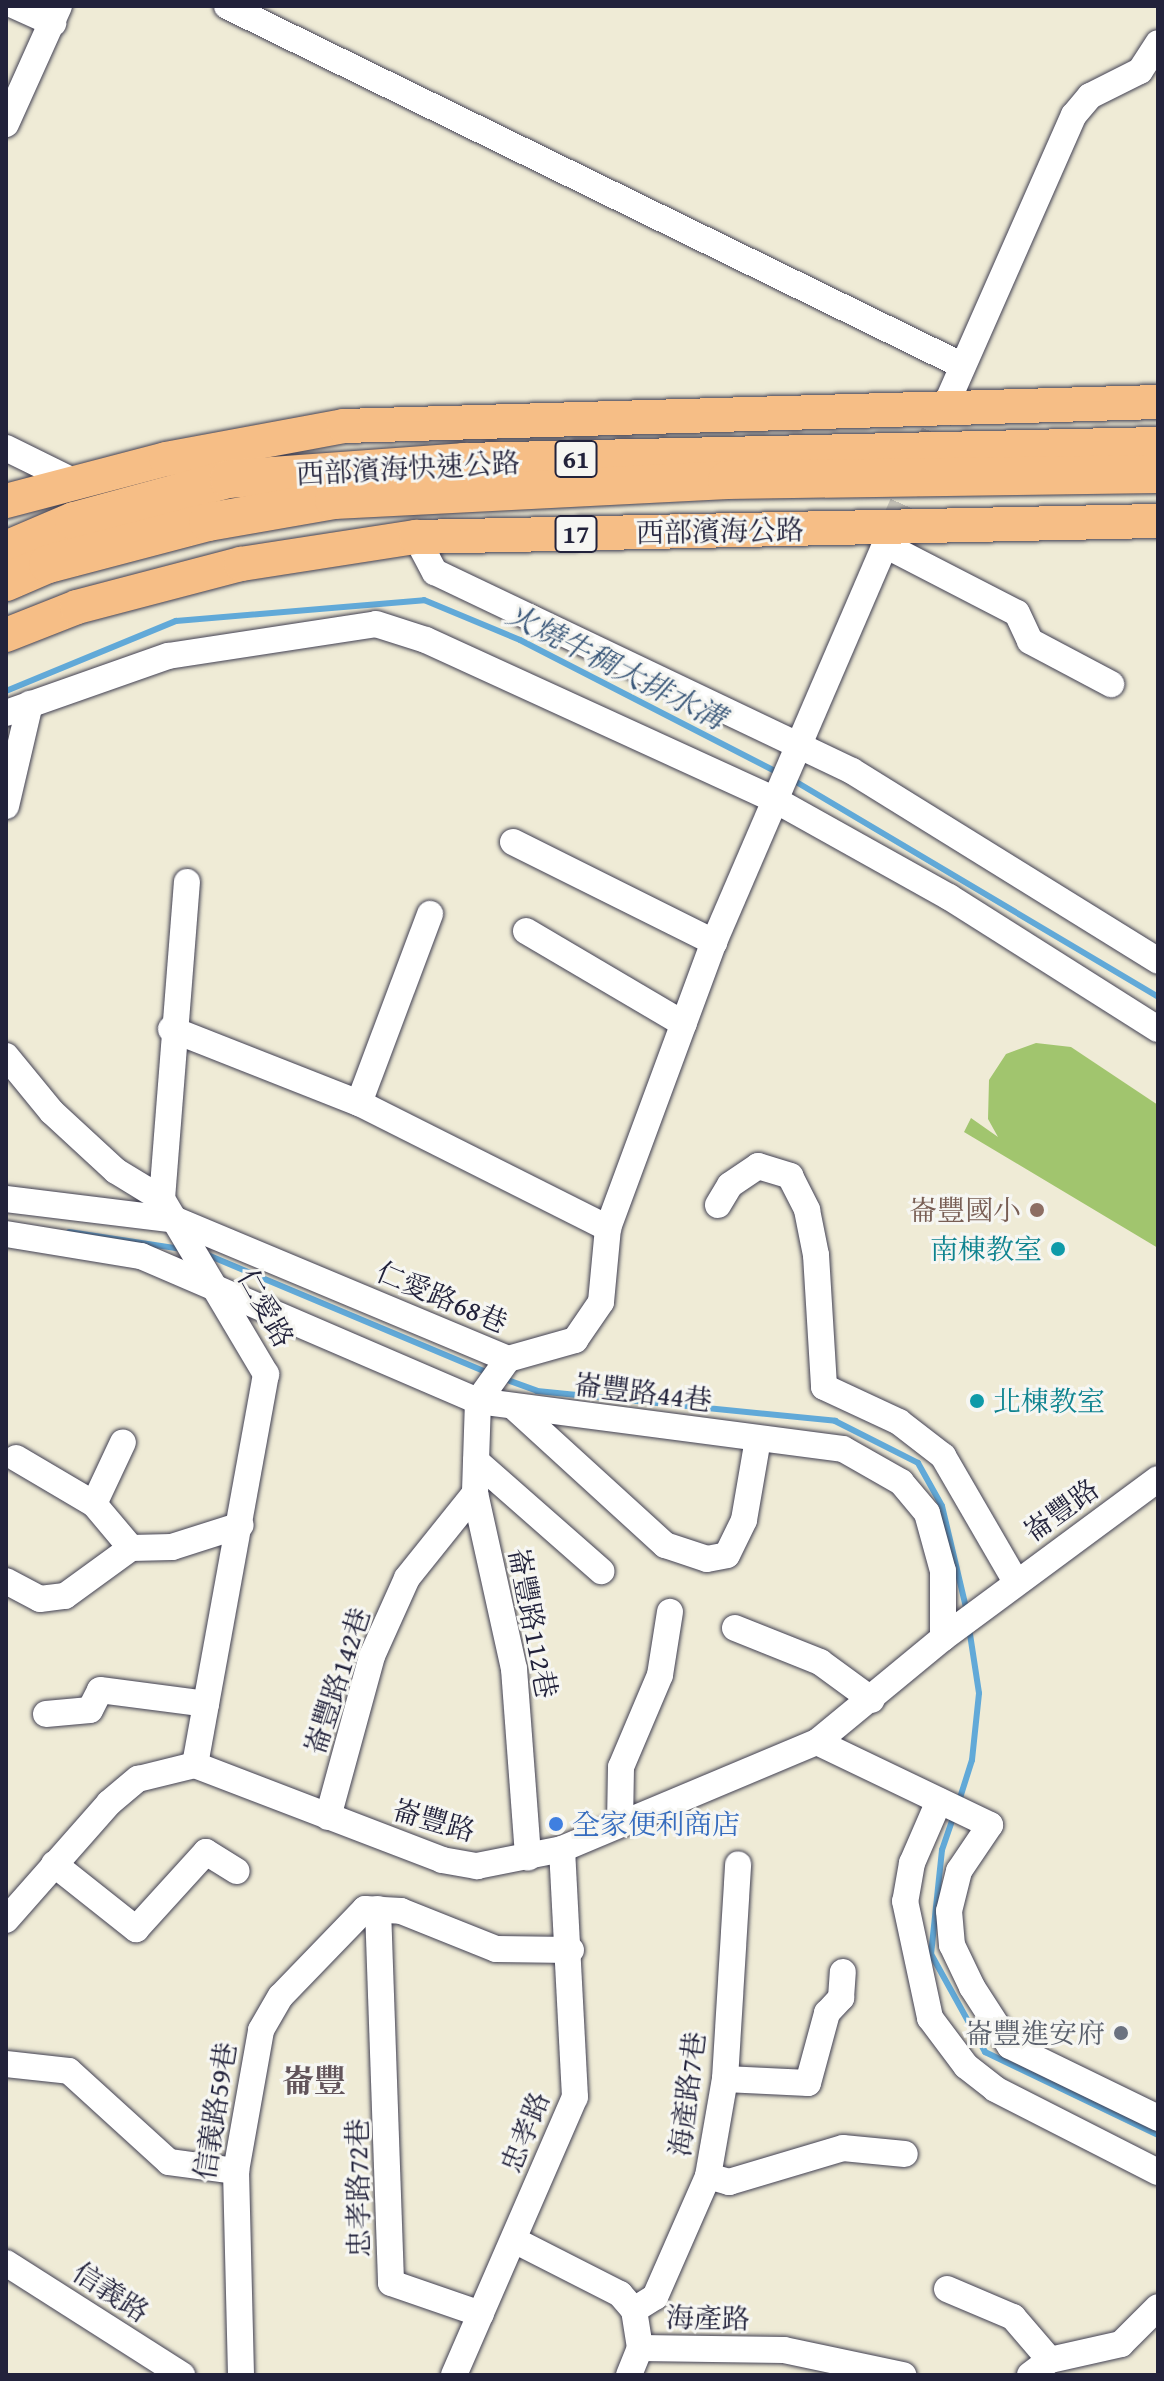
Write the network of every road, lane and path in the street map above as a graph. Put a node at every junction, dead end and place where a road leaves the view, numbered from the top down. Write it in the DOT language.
graph roads {
  1 [pos="15,6"];
  2 [pos="227,6"];
  3 [pos="56,14"];
  4 [pos="1158,43"];
  5 [pos="6,124"];
  6 [pos="963,366"];
  7 [pos="1158,402"];
  8 [pos="945,407"];
  9 [pos="1158,446"];
  10 [pos="6,448"];
  11 [pos="1158,474"];
  12 [pos="77,483"];
  13 [pos="6,501"];
  14 [pos="1158,521"];
  15 [pos="889,536"];
  16 [pos="416,537"];
  17 [pos="6,550"];
  18 [pos="6,582"];
  19 [pos="6,635"];
  20 [pos="1111,684"];
  21 [pos="18,708"];
  22 [pos="800,745"];
  23 [pos="777,801"];
  24 [pos="6,806"];
  25 [pos="513,842"];
  26 [pos="187,882"];
  27 [pos="430,914"];
  28 [pos="526,931"];
  29 [pos="714,942"];
  30 [pos="1158,961"];
  31 [pos="684,1024"];
  32 [pos="171,1029"];
  33 [pos="1158,1029"];
  34 [pos="6,1056"];
  35 [pos="359,1103"];
  36 [pos="6,1199"];
  37 [pos="718,1205"];
  38 [pos="169,1210"];
  39 [pos="608,1228"];
  40 [pos="6,1234"];
  41 [pos="223,1294"];
  42 [pos="508,1359"];
  43 [pos="478,1401"];
  44 [pos="516,1409"];
  45 [pos="758,1439"];
  46 [pos="123,1442"];
  47 [pos="16,1458"];
  48 [pos="476,1461"];
  49 [pos="1158,1479"];
  50 [pos="475,1493"];
  51 [pos="94,1504"];
  52 [pos="241,1525"];
  53 [pos="131,1548"];
  54 [pos="601,1571"];
  55 [pos="6,1581"];
  56 [pos="1009,1587"];
  57 [pos="670,1612"];
  58 [pos="735,1628"];
  59 [pos="948,1634"];
  60 [pos="872,1700"];
  61 [pos="206,1704"];
  62 [pos="46,1714"];
  63 [pos="817,1742"];
  64 [pos="195,1765"];
  65 [pos="939,1801"];
  66 [pos="328,1817"];
  67 [pos="620,1824"];
  68 [pos="562,1849"];
  69 [pos="528,1857"];
  70 [pos="54,1864"];
  71 [pos="738,1864"];
  72 [pos="236,1871"];
  73 [pos="378,1909"];
  74 [pos="6,1920"];
  75 [pos="571,1950"];
  76 [pos="843,1972"];
  77 [pos="6,2064"];
  78 [pos="725,2079"];
  79 [pos="1077,2082"];
  80 [pos="1158,2118"];
  81 [pos="1059,2121"];
  82 [pos="905,2154"];
  83 [pos="236,2171"];
  84 [pos="1158,2172"];
  85 [pos="708,2176"];
  86 [pos="514,2240"];
  87 [pos="6,2263"];
  88 [pos="947,2289"];
  89 [pos="1158,2307"];
  90 [pos="634,2310"];
  91 [pos="481,2314"];
  92 [pos="640,2348"];
  93 [pos="723,2363"];
  94 [pos="1040,2367"];
  95 [pos="182,2375"];
  96 [pos="241,2375"];
  97 [pos="454,2375"];
  98 [pos="629,2375"];
  99 [pos="903,2375"];
  1 -- 3 [label="street"];
  2 -- 6 [label="street"];
  3 -- 5 [label="street"];
  4 -- 6 [label="street"];
  6 -- 8 [label="street"];
  7 -- 8 [label="main road"];
  8 -- 12 [label="main road"];
  9 -- 17 [label="highway, 西部濱海快速公路 / 61"];
  10 -- 12 [label="street"];
  11 -- 18 [label="highway, 西部濱海快速公路 / 61"];
  12 -- 13 [label="main road"];
  14 -- 15 [label="main road, 西部濱海公路 / 17"];
  15 -- 16 [label="main road, 西部濱海公路 / 17"];
  15 -- 20 [label="street"];
  15 -- 22 [label="street, 仁愛路68巷"];
  16 -- 19 [label="main road, 西部濱海公路 / 17"];
  16 -- 22 [label="street"];
  21 -- 23 [label="street"];
  21 -- 24 [label="street"];
  22 -- 23 [label="street, 仁愛路68巷"];
  22 -- 30 [label="street"];
  23 -- 29 [label="street, 仁愛路68巷"];
  23 -- 33 [label="street"];
  25 -- 29 [label="street"];
  26 -- 32 [label="street"];
  27 -- 35 [label="street"];
  28 -- 31 [label="street"];
  29 -- 31 [label="street, 仁愛路68巷"];
  31 -- 39 [label="street, 仁愛路68巷"];
  32 -- 35 [label="street"];
  32 -- 38 [label="street"];
  34 -- 38 [label="street, 仁愛路"];
  35 -- 39 [label="street"];
  36 -- 38 [label="street"];
  37 -- 56 [label="street"];
  38 -- 41 [label="street, 仁愛路"];
  38 -- 42 [label="street, 仁愛路68巷"];
  39 -- 42 [label="street, 仁愛路68巷"];
  40 -- 41 [label="street, 崙豐路44巷"];
  41 -- 43 [label="street, 崙豐路44巷"];
  41 -- 52 [label="street, 仁愛路"];
  42 -- 43 [label="street"];
  43 -- 44 [label="street, 崙豐路44巷"];
  43 -- 48 [label="street, 崙豐路112巷"];
  44 -- 45 [label="street, 崙豐路44巷"];
  44 -- 45 [label="street"];
  45 -- 59 [label="street, 崙豐路44巷"];
  46 -- 51 [label="street"];
  47 -- 51 [label="street"];
  48 -- 50 [label="street, 崙豐路112巷"];
  48 -- 54 [label="street"];
  49 -- 56 [label="street, 崙豐路"];
  50 -- 66 [label="street, 崙豐路142巷"];
  50 -- 69 [label="street, 崙豐路112巷"];
  51 -- 53 [label="street"];
  52 -- 53 [label="street"];
  52 -- 61 [label="street, 仁愛路"];
  53 -- 55 [label="street"];
  56 -- 59 [label="street, 崙豐路"];
  57 -- 67 [label="street"];
  58 -- 60 [label="street"];
  59 -- 60 [label="street, 崙豐路"];
  60 -- 63 [label="street, 崙豐路"];
  61 -- 62 [label="street"];
  61 -- 64 [label="street, 仁愛路"];
  63 -- 65 [label="street"];
  63 -- 67 [label="street, 崙豐路"];
  64 -- 66 [label="street, 崙豐路"];
  64 -- 70 [label="street"];
  65 -- 79 [label="street"];
  65 -- 81 [label="street"];
  66 -- 69 [label="street, 崙豐路"];
  67 -- 68 [label="street, 崙豐路"];
  68 -- 69 [label="street, 崙豐路"];
  68 -- 75 [label="street, 忠孝路"];
  70 -- 72 [label="street"];
  70 -- 74 [label="street"];
  71 -- 78 [label="street, 海產路7巷"];
  73 -- 75 [label="street"];
  73 -- 83 [label="street, 信義路59巷"];
  73 -- 91 [label="street, 忠孝路72巷"];
  75 -- 86 [label="street, 忠孝路"];
  76 -- 78 [label="street"];
  77 -- 83 [label="street"];
  78 -- 85 [label="street, 海產路7巷"];
  79 -- 80 [label="street"];
  79 -- 81 [label="street"];
  81 -- 84 [label="street"];
  82 -- 85 [label="street"];
  83 -- 96 [label="street, 信義路59巷"];
  85 -- 90 [label="street, 海產路7巷"];
  86 -- 90 [label="street, 海產路"];
  86 -- 91 [label="street, 忠孝路"];
  87 -- 95 [label="street, 信義路"];
  88 -- 94 [label="street"];
  89 -- 94 [label="street"];
  90 -- 92 [label="street, 海產路"];
  91 -- 97 [label="street, 忠孝路"];
  92 -- 93 [label="street, 海產路"];
  92 -- 98 [label="street"];
  93 -- 99 [label="street, 海產路"];
}
